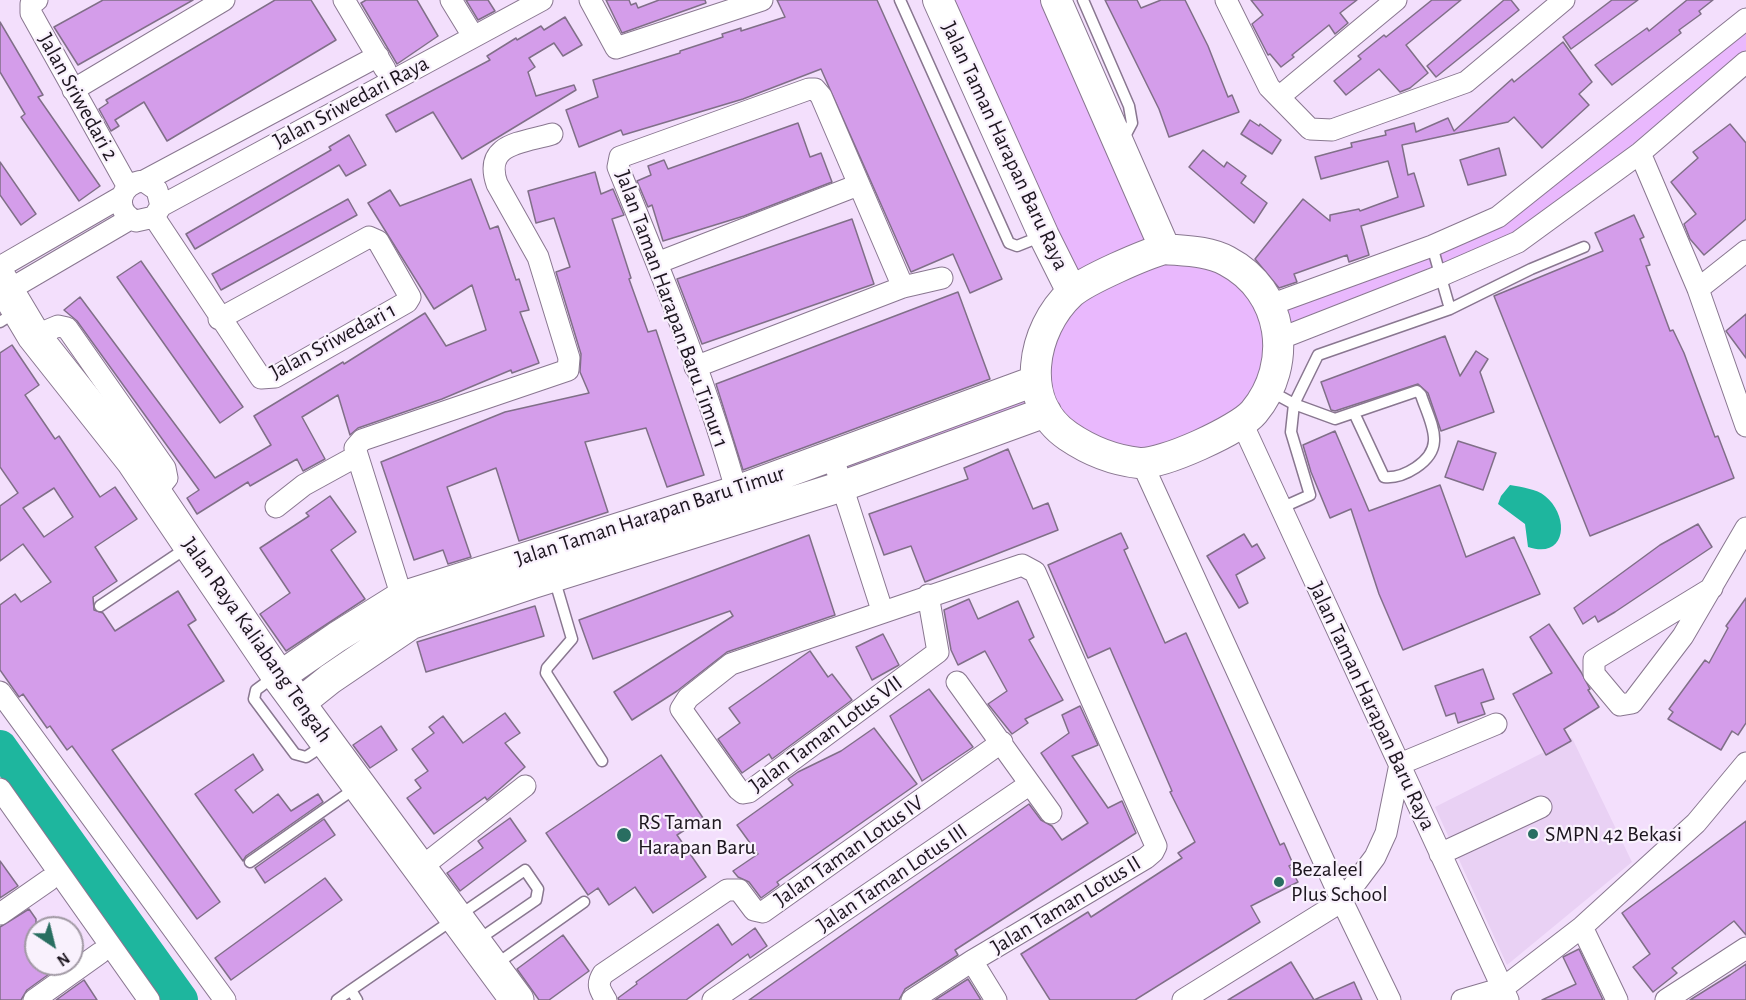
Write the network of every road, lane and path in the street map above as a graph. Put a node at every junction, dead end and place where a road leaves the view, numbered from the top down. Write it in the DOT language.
graph roads {
  1 [pos="224,0"];
  2 [pos="344,0"];
  3 [pos="451,0"];
  4 [pos="542,0"];
  5 [pos="590,0"];
  6 [pos="762,0"];
  7 [pos="900,0"];
  8 [pos="938,0"];
  9 [pos="1056,0"];
  10 [pos="1083,0"];
  11 [pos="1396,0"];
  12 [pos="1564,0"];
  13 [pos="1227,1"];
  14 [pos="33,4"];
  15 [pos="1746,19"];
  16 [pos="473,36"];
  17 [pos="378,56"];
  18 [pos="1746,62"];
  19 [pos="391,80"];
  20 [pos="73,90"];
  21 [pos="1279,97"];
  22 [pos="552,134"];
  23 [pos="1121,145"];
  24 [pos="1640,153"];
  25 [pos="858,185"];
  26 [pos="131,189"];
  27 [pos="158,211"];
  28 [pos="130,219"];
  29 [pos="1044,236"];
  30 [pos="1432,246"];
  31 [pos="1584,247"];
  32 [pos="1165,249"];
  33 [pos="1746,251"];
  34 [pos="657,263"];
  35 [pos="1440,276"];
  36 [pos="942,278"];
  37 [pos="903,288"];
  38 [pos="1698,289"];
  39 [pos="1072,292"];
  40 [pos="10,301"];
  41 [pos="1270,305"];
  42 [pos="1450,309"];
  43 [pos="219,319"];
  44 [pos="1279,339"];
  45 [pos="695,367"];
  46 [pos="1737,376"];
  47 [pos="1035,381"];
  48 [pos="1282,397"];
  49 [pos="1046,412"];
  50 [pos="1355,415"];
  51 [pos="1242,423"];
  52 [pos="1746,426"];
  53 [pos="832,455"];
  54 [pos="355,457"];
  55 [pos="1142,463"];
  56 [pos="840,488"];
  57 [pos="740,504"];
  58 [pos="276,507"];
  59 [pos="1281,508"];
  60 [pos="1746,528"];
  61 [pos="191,545"];
  62 [pos="550,564"];
  63 [pos="1712,588"];
  64 [pos="928,595"];
  65 [pos="100,606"];
  66 [pos="882,610"];
  67 [pos="406,611"];
  68 [pos="278,676"];
  69 [pos="957,682"];
  70 [pos="0,692"];
  71 [pos="300,703"];
  72 [pos="1496,724"];
  73 [pos="329,742"];
  74 [pos="1002,742"];
  75 [pos="602,761"];
  76 [pos="1746,763"];
  77 [pos="1400,764"];
  78 [pos="1030,784"];
  79 [pos="360,785"];
  80 [pos="525,786"];
  81 [pos="0,789"];
  82 [pos="1541,807"];
  83 [pos="0,811"];
  84 [pos="1051,813"];
  85 [pos="1156,846"];
  86 [pos="1440,854"];
  87 [pos="250,862"];
  88 [pos="420,869"];
  89 [pos="49,880"];
  90 [pos="584,902"];
  91 [pos="1342,902"];
  92 [pos="0,914"];
  93 [pos="456,918"];
  94 [pos="1582,927"];
  95 [pos="488,933"];
  96 [pos="1746,948"];
  97 [pos="100,953"];
  98 [pos="972,961"];
  99 [pos="493,967"];
  100 [pos="351,990"];
  101 [pos="1506,994"];
  102 [pos="513,999"];
  103 [pos="34,1000"];
  104 [pos="134,1000"];
  105 [pos="149,1000"];
  106 [pos="225,1000"];
  107 [pos="337,1000"];
  108 [pos="357,1000"];
  109 [pos="606,1000"];
  110 [pos="712,1000"];
  111 [pos="912,1000"];
  112 [pos="996,1000"];
  113 [pos="1183,1000"];
  114 [pos="1390,1000"];
  115 [pos="1462,1000"];
  116 [pos="1617,1000"];
  117 [pos="1666,1000"];
  1 -- 20 [label="street"];
  2 -- 17 [label="street"];
  3 -- 16 [label="street"];
  4 -- 16 [label="street, Jalan Sriwedari Raya"];
  5 -- 6 [label="street"];
  7 -- 29 [label="lane"];
  8 -- 29 [label="street, Jalan Taman Harapan Baru Raya"];
  9 -- 23 [label="street"];
  10 -- 23 [label="lane"];
  11 -- 21 [label="street"];
  12 -- 21 [label="street"];
  13 -- 21 [label="street"];
  14 -- 20 [label="street, Jalan Sriwedari 2"];
  15 -- 30 [label="street"];
  16 -- 19 [label="street, Jalan Sriwedari Raya"];
  17 -- 19 [label="street"];
  17 -- 26 [label="street, Jalan Sriwedari Raya"];
  18 -- 24 [label="street"];
  19 -- 27 [label="street, Jalan Sriwedari Raya"];
  20 -- 26 [label="street, Jalan Sriwedari 2"];
  22 -- 54 [label="street"];
  23 -- 32 [label="street"];
  24 -- 35 [label="street"];
  24 -- 38 [label="street"];
  25 -- 34 [label="street"];
  25 -- 34 [label="street, Jalan Taman Harapan Baru Timur 1"];
  25 -- 37 [label="street"];
  26 -- 27 [label="street"];
  26 -- 28 [label="street"];
  26 -- 40 [label="street, Jalan Sriwedari Raya"];
  27 -- 28 [label="street"];
  27 -- 43 [label="street, Jalan Sriwedari 1"];
  28 -- 40 [label="street"];
  29 -- 39 [label="street, Jalan Taman Harapan Baru Raya"];
  30 -- 35 [label="lane"];
  30 -- 41 [label="street"];
  31 -- 42 [label="lane"];
  32 -- 39 [label="street"];
  32 -- 41 [label="street"];
  33 -- 38 [label="street"];
  34 -- 45 [label="street, Jalan Taman Harapan Baru Timur 1"];
  35 -- 42 [label="lane"];
  35 -- 44 [label="street"];
  36 -- 37 [label="street"];
  37 -- 45 [label="street"];
  38 -- 46 [label="street"];
  39 -- 47 [label="street"];
  40 -- 61 [label="main road, Jalan Raya Kaliabang Tengah"];
  41 -- 44 [label="street"];
  42 -- 48 [label="lane"];
  43 -- 43 [label="street, Jalan Sriwedari 1"];
  44 -- 48 [label="street"];
  45 -- 57 [label="street, Jalan Taman Harapan Baru Timur 1"];
  46 -- 52 [label="street"];
  47 -- 49 [label="street"];
  47 -- 53 [label="street, Jalan Taman Harapan Baru Timur"];
  48 -- 50 [label="lane"];
  48 -- 51 [label="street"];
  48 -- 59 [label="lane"];
  49 -- 55 [label="street"];
  49 -- 56 [label="street, Jalan Taman Harapan Baru Timur"];
  50 -- 50 [label="lane"];
  51 -- 55 [label="street"];
  51 -- 59 [label="street, Jalan Taman Harapan Baru Raya"];
  53 -- 56 [label="street"];
  53 -- 57 [label="street, Jalan Taman Harapan Baru Timur"];
  54 -- 58 [label="street"];
  54 -- 67 [label="street"];
  55 -- 91 [label="street"];
  56 -- 57 [label="street, Jalan Taman Harapan Baru Timur"];
  56 -- 66 [label="street"];
  57 -- 62 [label="street, Jalan Taman Harapan Baru Timur"];
  59 -- 77 [label="street, Jalan Taman Harapan Baru Raya"];
  60 -- 63 [label="street"];
  61 -- 65 [label="lane"];
  61 -- 68 [label="main road, Jalan Raya Kaliabang Tengah"];
  62 -- 67 [label="street, Jalan Taman Harapan Baru Timur"];
  62 -- 75 [label="lane"];
  63 -- 63 [label="street"];
  64 -- 66 [label="street, Jalan Taman Lotus VII"];
  64 -- 66 [label="street, Jalan Taman Lotus VII"];
  64 -- 85 [label="street, Jalan Taman Lotus VII"];
  67 -- 68 [label="street, Jalan Taman Harapan Baru Timur"];
  67 -- 71 [label="street, Jalan Taman Harapan Baru Timur"];
  68 -- 71 [label="main road, Jalan Raya Kaliabang Tengah"];
  68 -- 73 [label="lane"];
  69 -- 74 [label="street"];
  70 -- 106 [label="street"];
  71 -- 73 [label="main road, Jalan Raya Kaliabang Tengah"];
  72 -- 77 [label="street"];
  73 -- 79 [label="main road, Jalan Raya Kaliabang Tengah"];
  74 -- 78 [label="street"];
  74 -- 109 [label="street, Jalan Taman Lotus IV"];
  76 -- 94 [label="street"];
  77 -- 86 [label="street, Jalan Taman Harapan Baru Raya"];
  77 -- 91 [label="street"];
  78 -- 84 [label="street"];
  78 -- 110 [label="street, Jalan Taman Lotus III"];
  79 -- 87 [label="lane"];
  79 -- 88 [label="main road, Jalan Raya Kaliabang Tengah"];
  80 -- 88 [label="street"];
  81 -- 105 [label="street"];
  82 -- 86 [label="street"];
  83 -- 89 [label="street"];
  85 -- 98 [label="street, Jalan Taman Lotus II"];
  86 -- 101 [label="street, Jalan Taman Harapan Baru Raya"];
  88 -- 93 [label="main road, Jalan Raya Kaliabang Tengah"];
  89 -- 92 [label="street"];
  89 -- 97 [label="street"];
  90 -- 99 [label="lane"];
  91 -- 113 [label="street"];
  91 -- 114 [label="street"];
  93 -- 95 [label="lane"];
  93 -- 99 [label="main road, Jalan Raya Kaliabang Tengah"];
  93 -- 100 [label="lane"];
  94 -- 101 [label="street"];
  94 -- 116 [label="street"];
  96 -- 117 [label="street"];
  97 -- 103 [label="street"];
  97 -- 104 [label="street"];
  98 -- 111 [label="street, Jalan Taman Lotus II"];
  98 -- 112 [label="street"];
  99 -- 102 [label="main road, Jalan Raya Kaliabang Tengah"];
  100 -- 107 [label="lane"];
  100 -- 108 [label="lane"];
  101 -- 115 [label="street"];
}
